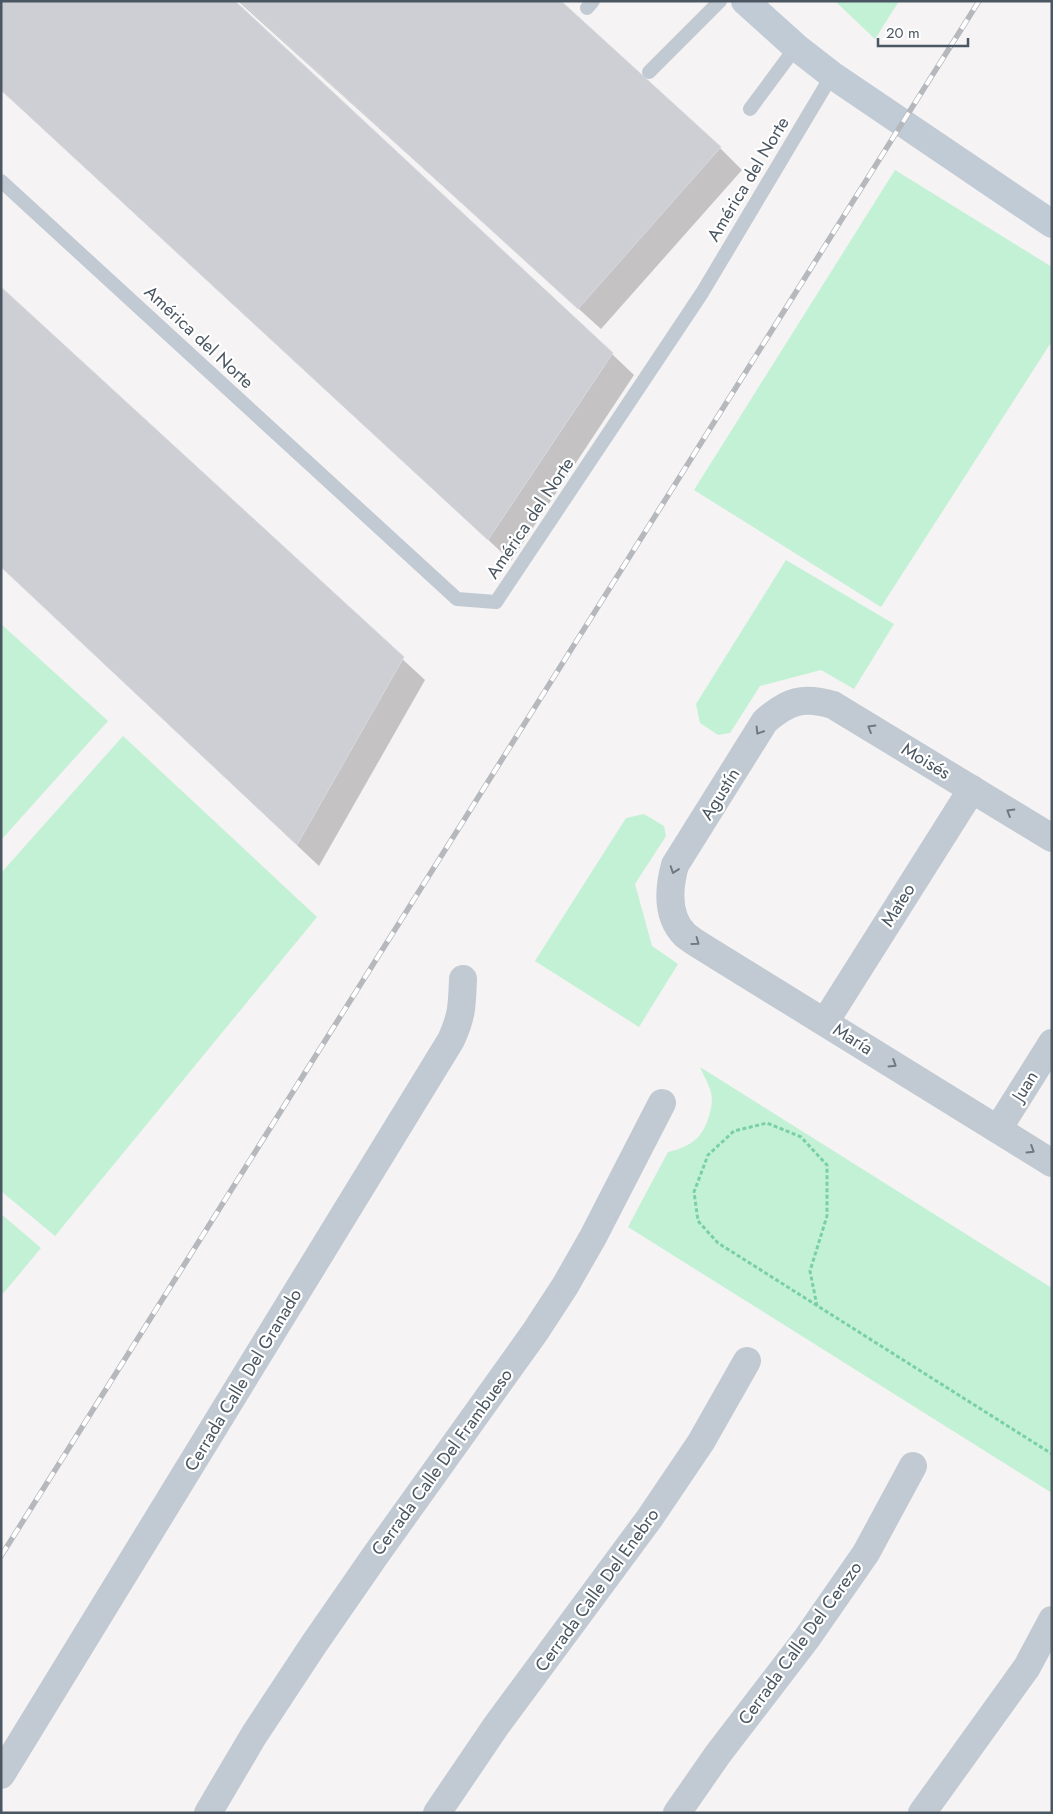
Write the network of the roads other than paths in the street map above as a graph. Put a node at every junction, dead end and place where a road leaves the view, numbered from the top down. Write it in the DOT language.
graph roads {
  1 [pos="720,1"];
  2 [pos="744,1"];
  3 [pos="796,47"];
  4 [pos="649,72"];
  5 [pos="832,75"];
  6 [pos="750,109"];
  7 [pos="1,180"];
  8 [pos="1052,224"];
  9 [pos="796,702"];
  10 [pos="972,789"];
  11 [pos="1052,838"];
  12 [pos="670,903"];
  13 [pos="463,979"];
  14 [pos="825,1022"];
  15 [pos="1052,1043"];
  16 [pos="662,1103"];
  17 [pos="998,1130"];
  18 [pos="1052,1163"];
  19 [pos="747,1361"];
  20 [pos="913,1466"];
  21 [pos="1052,1620"];
  22 [pos="1,1775"];
  23 [pos="208,1813"];
  24 [pos="437,1813"];
  25 [pos="677,1813"];
  26 [pos="922,1813"];
  1 -- 4 [label="lane"];
  2 -- 3 [label="street"];
  3 -- 5 [label="street"];
  3 -- 6 [label="lane"];
  5 -- 7 [label="lane, América del Norte"];
  5 -- 8 [label="street"];
  10 -- 9 [label="street, Moisés, one-way"];
  9 -- 12 [label="street, Agustín, one-way"];
  11 -- 10 [label="street, Moisés, one-way"];
  10 -- 14 [label="street, Mateo"];
  12 -- 14 [label="street, María, one-way"];
  13 -- 22 [label="street, Cerrada Calle Del Granado"];
  14 -- 17 [label="street, María, one-way"];
  15 -- 17 [label="street, Juan"];
  16 -- 23 [label="street, Cerrada Calle Del Frambueso"];
  17 -- 18 [label="street, María, one-way"];
  19 -- 24 [label="street, Cerrada Calle Del Enebro"];
  20 -- 25 [label="street, Cerrada Calle Del Cerezo"];
  21 -- 26 [label="street"];
}
